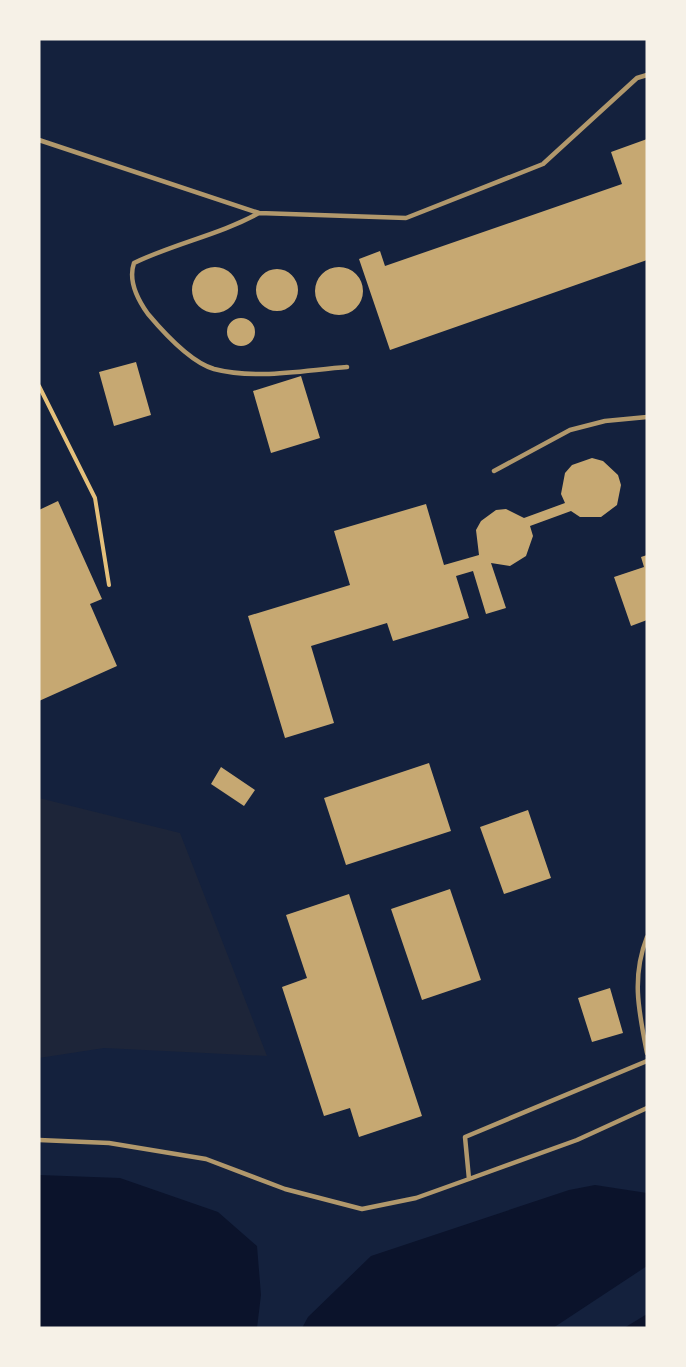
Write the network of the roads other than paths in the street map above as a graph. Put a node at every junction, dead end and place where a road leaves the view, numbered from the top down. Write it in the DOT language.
graph roads {
  1 [pos="647,75"];
  2 [pos="39,140"];
  3 [pos="259,213"];
  4 [pos="347,367"];
  5 [pos="647,417"];
  6 [pos="494,471"];
  7 [pos="647,937"];
  8 [pos="647,1053"];
  9 [pos="647,1061"];
  10 [pos="647,1108"];
  11 [pos="39,1140"];
  12 [pos="469,1179"];
  1 -- 3 [label="lane"];
  2 -- 3 [label="lane"];
  3 -- 4 [label="lane"];
  5 -- 6 [label="lane"];
  7 -- 8 [label="lane"];
  9 -- 12 [label="lane"];
  10 -- 12 [label="lane"];
  11 -- 12 [label="lane"];
}
